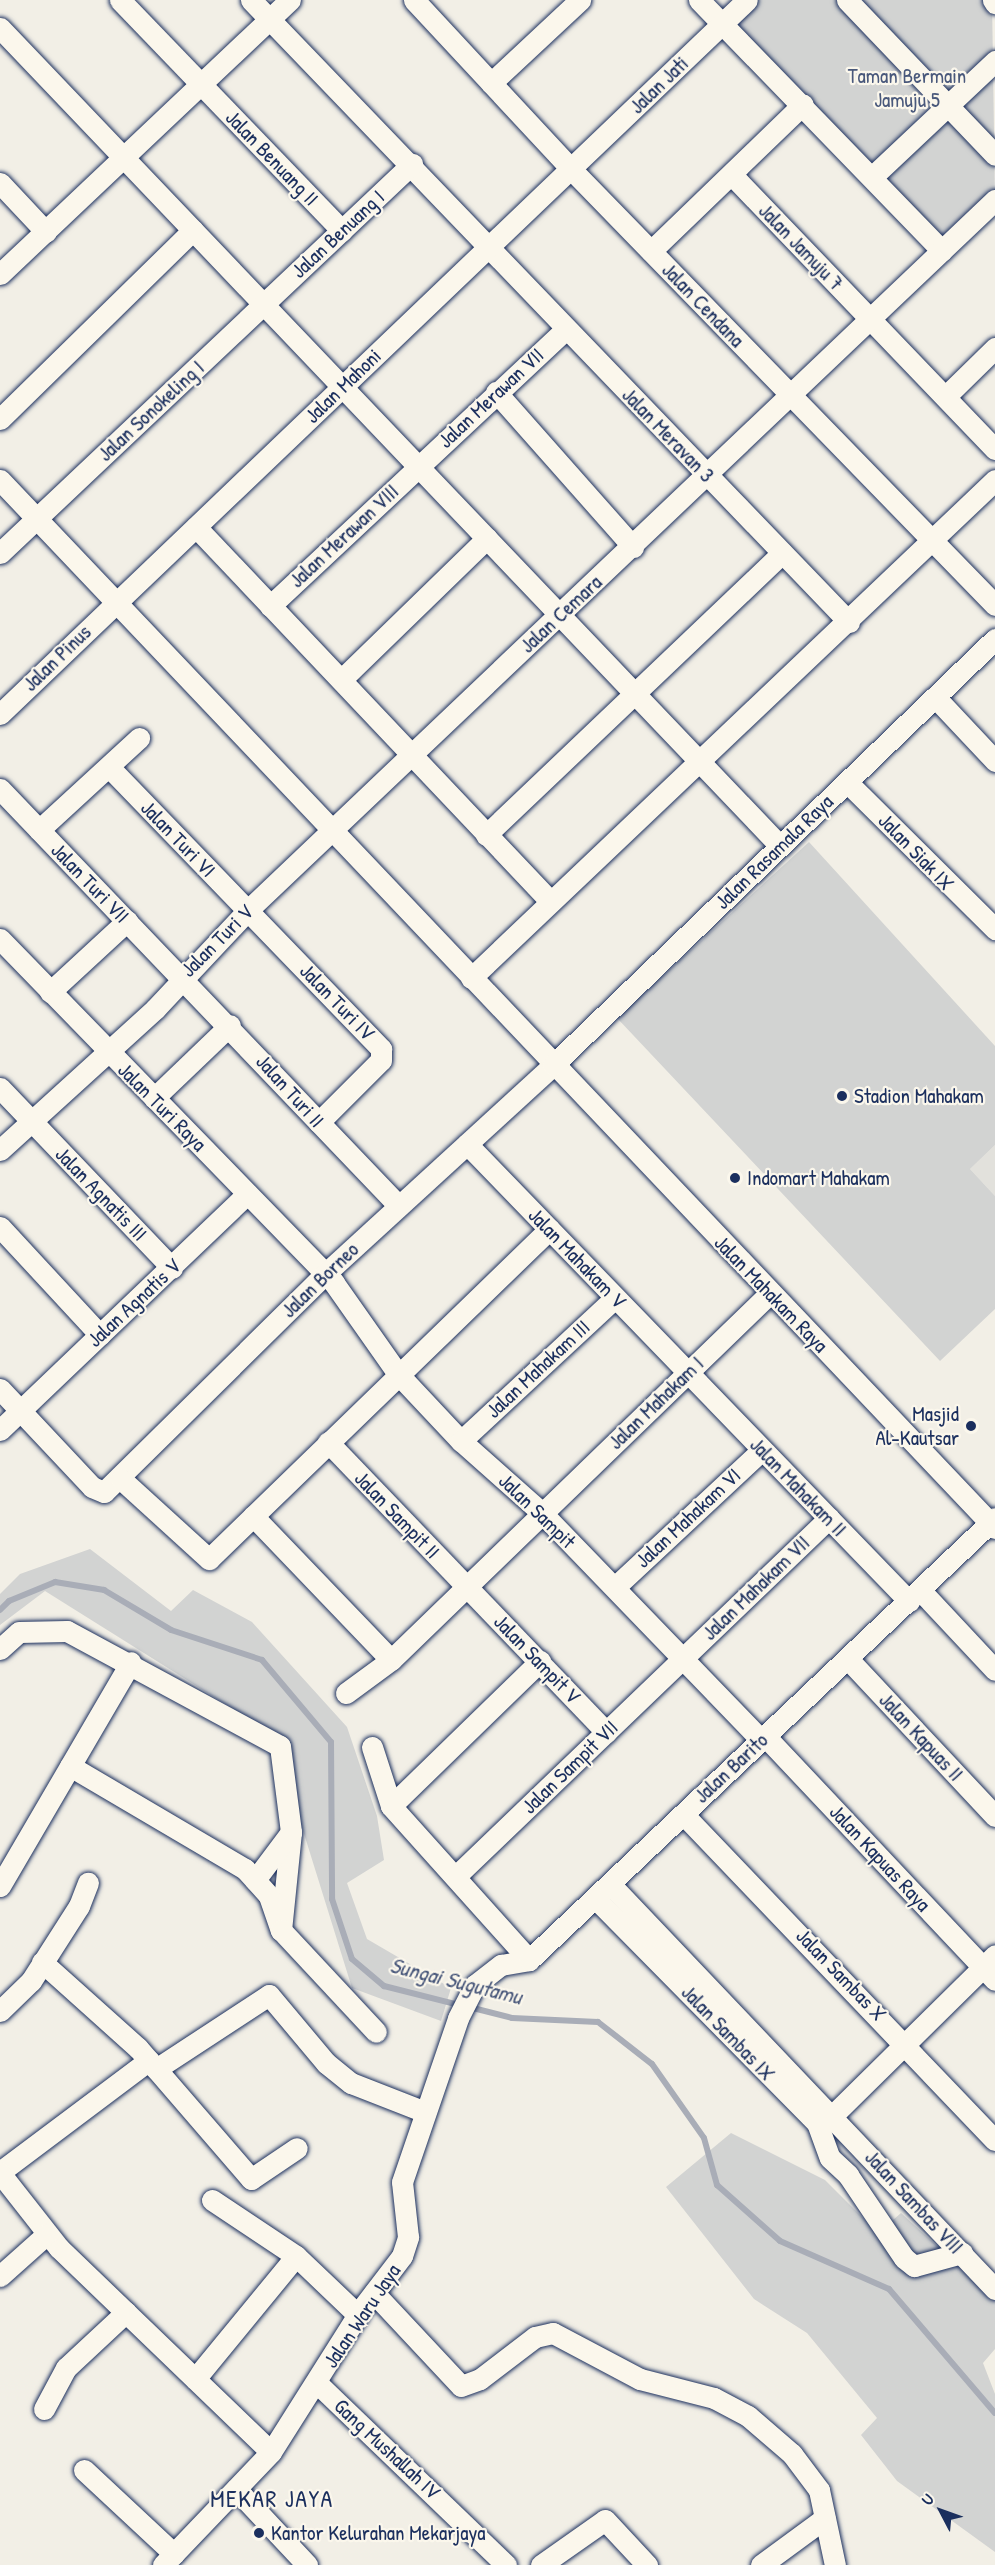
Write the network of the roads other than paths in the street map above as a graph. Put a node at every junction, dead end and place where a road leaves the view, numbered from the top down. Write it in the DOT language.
graph roads {
  1 [pos="120,0"];
  2 [pos="251,0"];
  3 [pos="290,0"];
  4 [pos="414,0"];
  5 [pos="699,0"];
  6 [pos="747,0"];
  7 [pos="847,0"];
  8 [pos="574,2"];
  9 [pos="270,20"];
  10 [pos="722,24"];
  11 [pos="0,28"];
  12 [pos="995,61"];
  13 [pos="491,83"];
  14 [pos="202,85"];
  15 [pos="803,104"];
  16 [pos="945,104"];
  17 [pos="995,155"];
  18 [pos="124,158"];
  19 [pos="412,164"];
  20 [pos="571,169"];
  21 [pos="732,175"];
  22 [pos="873,176"];
  23 [pos="0,183"];
  24 [pos="995,200"];
  25 [pos="193,230"];
  26 [pos="342,231"];
  27 [pos="46,232"];
  28 [pos="489,248"];
  29 [pos="651,251"];
  30 [pos="942,252"];
  31 [pos="0,274"];
  32 [pos="265,303"];
  33 [pos="870,319"];
  34 [pos="565,330"];
  35 [pos="995,348"];
  36 [pos="343,385"];
  37 [pos="496,392"];
  38 [pos="791,396"];
  39 [pos="946,396"];
  40 [pos="0,419"];
  41 [pos="995,449"];
  42 [pos="417,467"];
  43 [pos="707,476"];
  44 [pos="0,480"];
  45 [pos="995,480"];
  46 [pos="38,518"];
  47 [pos="196,527"];
  48 [pos="487,538"];
  49 [pos="932,541"];
  50 [pos="633,548"];
  51 [pos="0,553"];
  52 [pos="782,553"];
  53 [pos="115,602"];
  54 [pos="995,605"];
  55 [pos="270,606"];
  56 [pos="558,616"];
  57 [pos="849,622"];
  58 [pos="995,639"];
  59 [pos="342,679"];
  60 [pos="632,693"];
  61 [pos="934,697"];
  62 [pos="0,714"];
  63 [pos="139,738"];
  64 [pos="411,756"];
  65 [pos="995,761"];
  66 [pos="701,764"];
  67 [pos="109,767"];
  68 [pos="847,782"];
  69 [pos="0,789"];
  70 [pos="39,830"];
  71 [pos="330,831"];
  72 [pos="486,835"];
  73 [pos="780,846"];
  74 [pos="551,902"];
  75 [pos="248,910"];
  76 [pos="127,921"];
  77 [pos="990,926"];
  78 [pos="0,939"];
  79 [pos="471,978"];
  80 [pos="180,979"];
  81 [pos="50,992"];
  82 [pos="230,1025"];
  83 [pos="105,1050"];
  84 [pos="553,1065"];
  85 [pos="0,1088"];
  86 [pos="154,1098"];
  87 [pos="31,1120"];
  88 [pos="319,1122"];
  89 [pos="467,1144"];
  90 [pos="0,1150"];
  91 [pos="247,1194"];
  92 [pos="398,1205"];
  93 [pos="0,1227"];
  94 [pos="549,1229"];
  95 [pos="172,1268"];
  96 [pos="325,1274"];
  97 [pos="770,1293"];
  98 [pos="615,1298"];
  99 [pos="100,1335"];
  100 [pos="688,1373"];
  101 [pos="398,1374"];
  102 [pos="0,1389"];
  103 [pos="20,1410"];
  104 [pos="0,1430"];
  105 [pos="461,1441"];
  106 [pos="328,1443"];
  107 [pos="762,1450"];
  108 [pos="121,1479"];
  109 [pos="541,1512"];
  110 [pos="253,1516"];
  111 [pos="828,1518"];
  112 [pos="993,1523"];
  113 [pos="467,1587"];
  114 [pos="615,1587"];
  115 [pos="915,1596"];
  116 [pos="0,1649"];
  117 [pos="684,1657"];
  118 [pos="848,1659"];
  119 [pos="391,1660"];
  120 [pos="540,1661"];
  121 [pos="131,1662"];
  122 [pos="995,1670"];
  123 [pos="346,1693"];
  124 [pos="606,1732"];
  125 [pos="763,1738"];
  126 [pos="372,1747"];
  127 [pos="70,1766"];
  128 [pos="391,1806"];
  129 [pos="683,1814"];
  130 [pos="995,1816"];
  131 [pos="291,1832"];
  132 [pos="456,1876"];
  133 [pos="255,1880"];
  134 [pos="87,1883"];
  135 [pos="0,1886"];
  136 [pos="602,1891"];
  137 [pos="280,1930"];
  138 [pos="530,1960"];
  139 [pos="42,1962"];
  140 [pos="991,1968"];
  141 [pos="0,2011"];
  142 [pos="458,2018"];
  143 [pos="376,2032"];
  144 [pos="907,2043"];
  145 [pos="153,2065"];
  146 [pos="425,2112"];
  147 [pos="832,2116"];
  148 [pos="995,2140"];
  149 [pos="297,2148"];
  150 [pos="0,2173"];
  151 [pos="212,2200"];
  152 [pos="47,2234"];
  153 [pos="962,2253"];
  154 [pos="296,2256"];
  155 [pos="0,2276"];
  156 [pos="995,2289"];
  157 [pos="374,2293"];
  158 [pos="126,2312"];
  159 [pos="358,2315"];
  160 [pos="195,2379"];
  161 [pos="318,2385"];
  162 [pos="44,2409"];
  163 [pos="272,2452"];
  164 [pos="84,2470"];
  165 [pos="236,2489"];
  166 [pos="825,2518"];
  167 [pos="169,2559"];
  168 [pos="307,2565"];
  169 [pos="506,2565"];
  170 [pos="541,2565"];
  171 [pos="647,2565"];
  172 [pos="761,2565"];
  173 [pos="835,2565"];
  1 -- 14 [label="street, Jalan Benuang II"];
  2 -- 9 [label="street, Jalan Meravan 3"];
  3 -- 9 [label="street"];
  4 -- 13 [label="street, Jalan Cendana"];
  5 -- 10 [label="street"];
  6 -- 10 [label="street, Jalan Jati"];
  7 -- 16 [label="street"];
  8 -- 13 [label="street"];
  9 -- 14 [label="street"];
  9 -- 19 [label="street, Jalan Meravan 3"];
  10 -- 15 [label="street"];
  10 -- 20 [label="street, Jalan Jati"];
  11 -- 18 [label="street"];
  12 -- 16 [label="street"];
  13 -- 20 [label="street, Jalan Cendana"];
  14 -- 18 [label="street"];
  14 -- 26 [label="street, Jalan Benuang II"];
  15 -- 21 [label="street"];
  15 -- 22 [label="street"];
  16 -- 17 [label="street"];
  16 -- 22 [label="street"];
  18 -- 25 [label="street"];
  18 -- 27 [label="street"];
  19 -- 26 [label="street, Jalan Benuang I"];
  19 -- 28 [label="street, Jalan Meravan 3"];
  20 -- 28 [label="street, Jalan Mahoni"];
  20 -- 29 [label="street, Jalan Cendana"];
  21 -- 29 [label="street"];
  21 -- 33 [label="street, Jalan Jamuju 7"];
  22 -- 30 [label="street"];
  23 -- 27 [label="street"];
  24 -- 30 [label="street, Jalan Cemara"];
  25 -- 32 [label="street"];
  25 -- 40 [label="street"];
  26 -- 32 [label="street, Jalan Benuang I"];
  27 -- 31 [label="street"];
  28 -- 34 [label="street, Jalan Meravan 3"];
  28 -- 36 [label="street, Jalan Mahoni"];
  29 -- 38 [label="street, Jalan Cendana"];
  30 -- 33 [label="street, Jalan Cemara"];
  32 -- 36 [label="street"];
  32 -- 46 [label="street, Jalan Sonokeling I"];
  33 -- 38 [label="street, Jalan Cemara"];
  33 -- 39 [label="street, Jalan Jamuju 7"];
  34 -- 37 [label="street, Jalan Merawan VII"];
  34 -- 43 [label="street, Jalan Meravan 3"];
  35 -- 39 [label="street"];
  36 -- 42 [label="street"];
  36 -- 47 [label="street, Jalan Mahoni"];
  37 -- 42 [label="street, Jalan Merawan VII"];
  37 -- 50 [label="street"];
  38 -- 43 [label="street, Jalan Cemara"];
  38 -- 49 [label="street, Jalan Cendana"];
  39 -- 41 [label="street, Jalan Jamuju 7"];
  42 -- 48 [label="street"];
  42 -- 55 [label="street, Jalan Merawan VIII"];
  43 -- 50 [label="street, Jalan Cemara"];
  43 -- 52 [label="street, Jalan Meravan 3"];
  44 -- 46 [label="street, Jalan Mahakam Raya"];
  45 -- 49 [label="street"];
  46 -- 51 [label="street, Jalan Sonokeling I"];
  46 -- 53 [label="street, Jalan Mahakam Raya"];
  47 -- 53 [label="street, Jalan Mahoni"];
  47 -- 55 [label="street"];
  48 -- 56 [label="street"];
  48 -- 59 [label="street"];
  49 -- 54 [label="street, Jalan Cendana"];
  49 -- 57 [label="street"];
  50 -- 56 [label="street, Jalan Cemara"];
  52 -- 57 [label="street, Jalan Meravan 3"];
  52 -- 60 [label="street"];
  53 -- 62 [label="street, Jalan Pinus"];
  53 -- 71 [label="street, Jalan Mahakam Raya"];
  55 -- 59 [label="street"];
  56 -- 60 [label="street"];
  56 -- 64 [label="street, Jalan Cemara"];
  57 -- 66 [label="street"];
  58 -- 61 [label="street, Jalan Rasamala Raya"];
  59 -- 64 [label="street"];
  60 -- 66 [label="street"];
  60 -- 72 [label="street"];
  61 -- 65 [label="street"];
  61 -- 68 [label="street, Jalan Rasamala Raya"];
  63 -- 67 [label="street"];
  64 -- 71 [label="street, Jalan Cemara"];
  64 -- 72 [label="street"];
  66 -- 73 [label="street"];
  66 -- 74 [label="street"];
  67 -- 70 [label="street"];
  67 -- 75 [label="street, Jalan Turi VI"];
  68 -- 73 [label="street, Jalan Rasamala Raya"];
  68 -- 77 [label="street, Jalan Siak IX"];
  69 -- 70 [label="street, Jalan Turi VII"];
  70 -- 76 [label="street, Jalan Turi VII"];
  71 -- 75 [label="street, Jalan Turi V"];
  71 -- 79 [label="street, Jalan Mahakam Raya"];
  72 -- 74 [label="street"];
  73 -- 84 [label="street, Jalan Rasamala Raya"];
  74 -- 79 [label="street"];
  75 -- 80 [label="street, Jalan Turi V"];
  75 -- 88 [label="street, Jalan Turi IV"];
  76 -- 80 [label="street, Jalan Turi VII"];
  76 -- 81 [label="street"];
  78 -- 81 [label="street, Jalan Turi Raya"];
  79 -- 84 [label="street, Jalan Mahakam Raya"];
  80 -- 82 [label="street, Jalan Turi II"];
  80 -- 83 [label="street, Jalan Turi V"];
  81 -- 83 [label="street, Jalan Turi Raya"];
  82 -- 86 [label="street"];
  82 -- 88 [label="street, Jalan Turi II"];
  83 -- 86 [label="street, Jalan Turi Raya"];
  83 -- 87 [label="street, Jalan Turi V"];
  84 -- 89 [label="street, Jalan Borneo"];
  84 -- 97 [label="street, Jalan Mahakam Raya"];
  85 -- 87 [label="street, Jalan Agnatis III"];
  86 -- 91 [label="street, Jalan Turi Raya"];
  87 -- 90 [label="street, Jalan Turi V"];
  87 -- 95 [label="street, Jalan Agnatis III"];
  88 -- 92 [label="street, Jalan Turi II"];
  89 -- 92 [label="street, Jalan Borneo"];
  89 -- 94 [label="street, Jalan Mahakam V"];
  91 -- 95 [label="street, Jalan Agnatis V"];
  91 -- 96 [label="street, Jalan Turi Raya"];
  92 -- 96 [label="street, Jalan Borneo"];
  93 -- 99 [label="street"];
  94 -- 98 [label="street, Jalan Mahakam V"];
  94 -- 101 [label="street"];
  95 -- 99 [label="street, Jalan Agnatis V"];
  96 -- 101 [label="street, Jalan Sampit"];
  96 -- 108 [label="street, Jalan Borneo"];
  97 -- 100 [label="street, Jalan Mahakam I"];
  97 -- 112 [label="street, Jalan Mahakam Raya"];
  98 -- 100 [label="street, Jalan Mahakam V"];
  98 -- 105 [label="street, Jalan Mahakam III"];
  99 -- 103 [label="street, Jalan Agnatis V"];
  100 -- 107 [label="street, Jalan Mahakam II"];
  100 -- 109 [label="street, Jalan Mahakam I"];
  101 -- 105 [label="street, Jalan Sampit"];
  101 -- 106 [label="street"];
  102 -- 103 [label="street"];
  103 -- 104 [label="street, Jalan Agnatis V"];
  103 -- 108 [label="street, Jalan Borneo"];
  105 -- 109 [label="street, Jalan Sampit"];
  106 -- 110 [label="street"];
  106 -- 113 [label="street, Jalan Sampit II"];
  107 -- 111 [label="street, Jalan Mahakam II"];
  107 -- 114 [label="street, Jalan Mahakam VI"];
  108 -- 110 [label="street"];
  109 -- 113 [label="street, Jalan Mahakam I"];
  109 -- 114 [label="street, Jalan Sampit"];
  110 -- 119 [label="street"];
  111 -- 115 [label="street, Jalan Mahakam II"];
  111 -- 117 [label="street, Jalan Mahakam VII"];
  112 -- 115 [label="street, Jalan Barito"];
  113 -- 119 [label="street, Jalan Mahakam I"];
  113 -- 120 [label="street, Jalan Sampit V"];
  114 -- 117 [label="street, Jalan Sampit"];
  115 -- 118 [label="street, Jalan Barito"];
  115 -- 122 [label="street, Jalan Mahakam II"];
  116 -- 121 [label="street"];
  117 -- 124 [label="street, Jalan Sampit VII"];
  117 -- 125 [label="street, Jalan Sampit"];
  118 -- 125 [label="street, Jalan Barito"];
  118 -- 130 [label="street, Jalan Kapuas II"];
  119 -- 123 [label="street, Jalan Mahakam I"];
  120 -- 124 [label="street, Jalan Sampit V"];
  120 -- 128 [label="street"];
  121 -- 127 [label="street"];
  121 -- 131 [label="street"];
  124 -- 132 [label="street, Jalan Sampit VII"];
  125 -- 129 [label="street, Jalan Barito"];
  125 -- 140 [label="street, Jalan Kapuas Raya"];
  126 -- 128 [label="street"];
  127 -- 133 [label="street"];
  127 -- 135 [label="street"];
  128 -- 132 [label="street"];
  129 -- 136 [label="street, Jalan Barito"];
  129 -- 144 [label="street, Jalan Sambas X"];
  131 -- 133 [label="street"];
  131 -- 137 [label="street"];
  132 -- 138 [label="street"];
  133 -- 137 [label="street"];
  134 -- 139 [label="street"];
  136 -- 138 [label="street, Jalan Barito"];
  136 -- 147 [label="street, Jalan Sambas VIII"];
  136 -- 153 [label="street, Jalan Sambas IX"];
  137 -- 143 [label="street"];
  138 -- 142 [label="street, Jalan Barito"];
  139 -- 141 [label="street"];
  139 -- 145 [label="street"];
  140 -- 144 [label="street"];
  142 -- 146 [label="street, Jalan Waru Jaya"];
  144 -- 147 [label="street"];
  144 -- 148 [label="street, Jalan Sambas X"];
  145 -- 146 [label="street"];
  145 -- 149 [label="street"];
  145 -- 150 [label="street"];
  146 -- 157 [label="street, Jalan Waru Jaya"];
  147 -- 153 [label="street, Jalan Sambas VIII"];
  150 -- 152 [label="street"];
  151 -- 154 [label="street"];
  152 -- 155 [label="street"];
  152 -- 158 [label="street"];
  153 -- 156 [label="street, Jalan Sambas VIII"];
  154 -- 159 [label="street"];
  154 -- 160 [label="street"];
  157 -- 159 [label="street, Jalan Waru Jaya"];
  157 -- 166 [label="street"];
  158 -- 160 [label="street"];
  158 -- 162 [label="street"];
  159 -- 161 [label="street, Jalan Waru Jaya"];
  160 -- 163 [label="street"];
  161 -- 163 [label="street, Jalan Waru Jaya"];
  161 -- 169 [label="street, Gang Mushallah IV"];
  163 -- 165 [label="street, Jalan Waru Jaya"];
  164 -- 167 [label="street"];
  165 -- 167 [label="street, Jalan Waru Jaya"];
  165 -- 168 [label="street"];
  166 -- 172 [label="street"];
  166 -- 173 [label="street"];
  170 -- 171 [label="street"];
}
